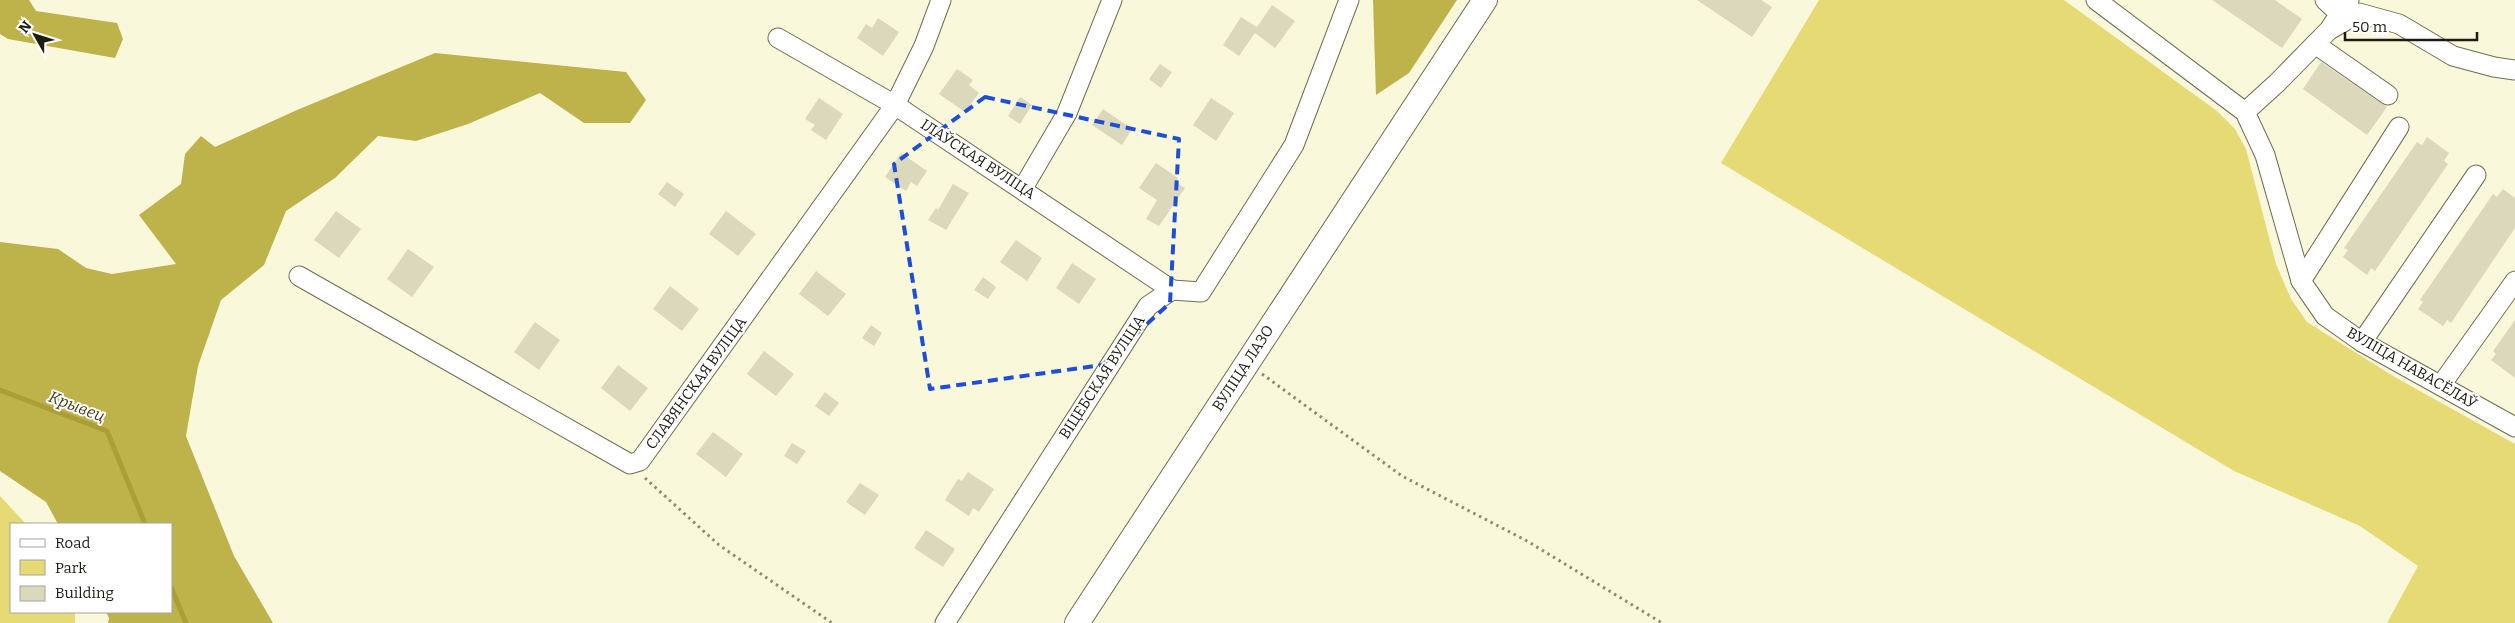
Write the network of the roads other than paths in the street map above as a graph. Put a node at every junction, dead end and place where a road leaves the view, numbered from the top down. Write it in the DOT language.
graph roads {
  1 [pos="941,0"];
  2 [pos="1112,0"];
  3 [pos="1349,0"];
  4 [pos="1485,0"];
  5 [pos="2096,0"];
  6 [pos="2325,0"];
  7 [pos="2344,7"];
  8 [pos="2329,30"];
  9 [pos="778,38"];
  10 [pos="2315,44"];
  11 [pos="2515,70"];
  12 [pos="2388,95"];
  13 [pos="895,105"];
  14 [pos="2245,112"];
  15 [pos="2399,127"];
  16 [pos="2476,176"];
  17 [pos="1023,188"];
  18 [pos="299,276"];
  19 [pos="2301,281"];
  20 [pos="2515,281"];
  21 [pos="1172,290"];
  22 [pos="2362,342"];
  23 [pos="2441,385"];
  24 [pos="2515,427"];
  25 [pos="945,623"];
  26 [pos="1077,623"];
  1 -- 13 [label="street, СЛАВЯНСКАЯ ВУЛІЦА"];
  2 -- 17 [label="street"];
  3 -- 21 [label="street"];
  4 -- 26 [label="main road, ВУЛІЦА ЛАЗО"];
  5 -- 14 [label="street, ВУЛІЦА НАВАСЁЛАЎ"];
  6 -- 7 [label="street"];
  7 -- 8 [label="street"];
  8 -- 10 [label="street"];
  8 -- 11 [label="street"];
  9 -- 13 [label="street, ІЛАЎСКАЯ ВУЛІЦА"];
  10 -- 12 [label="street"];
  10 -- 14 [label="street"];
  13 -- 17 [label="street, ІЛАЎСКАЯ ВУЛІЦА"];
  13 -- 18 [label="street, СЛАВЯНСКАЯ ВУЛІЦА"];
  14 -- 19 [label="street, ВУЛІЦА НАВАСЁЛАЎ"];
  15 -- 19 [label="street"];
  16 -- 22 [label="street"];
  17 -- 21 [label="street, ІЛАЎСКАЯ ВУЛІЦА"];
  19 -- 22 [label="street, ВУЛІЦА НАВАСЁЛАЎ"];
  20 -- 23 [label="street"];
  21 -- 25 [label="street, ВІЦЕБСКАЯ ВУЛІЦА"];
  22 -- 23 [label="street, ВУЛІЦА НАВАСЁЛАЎ"];
  23 -- 24 [label="street, ВУЛІЦА НАВАСЁЛАЎ"];
}
